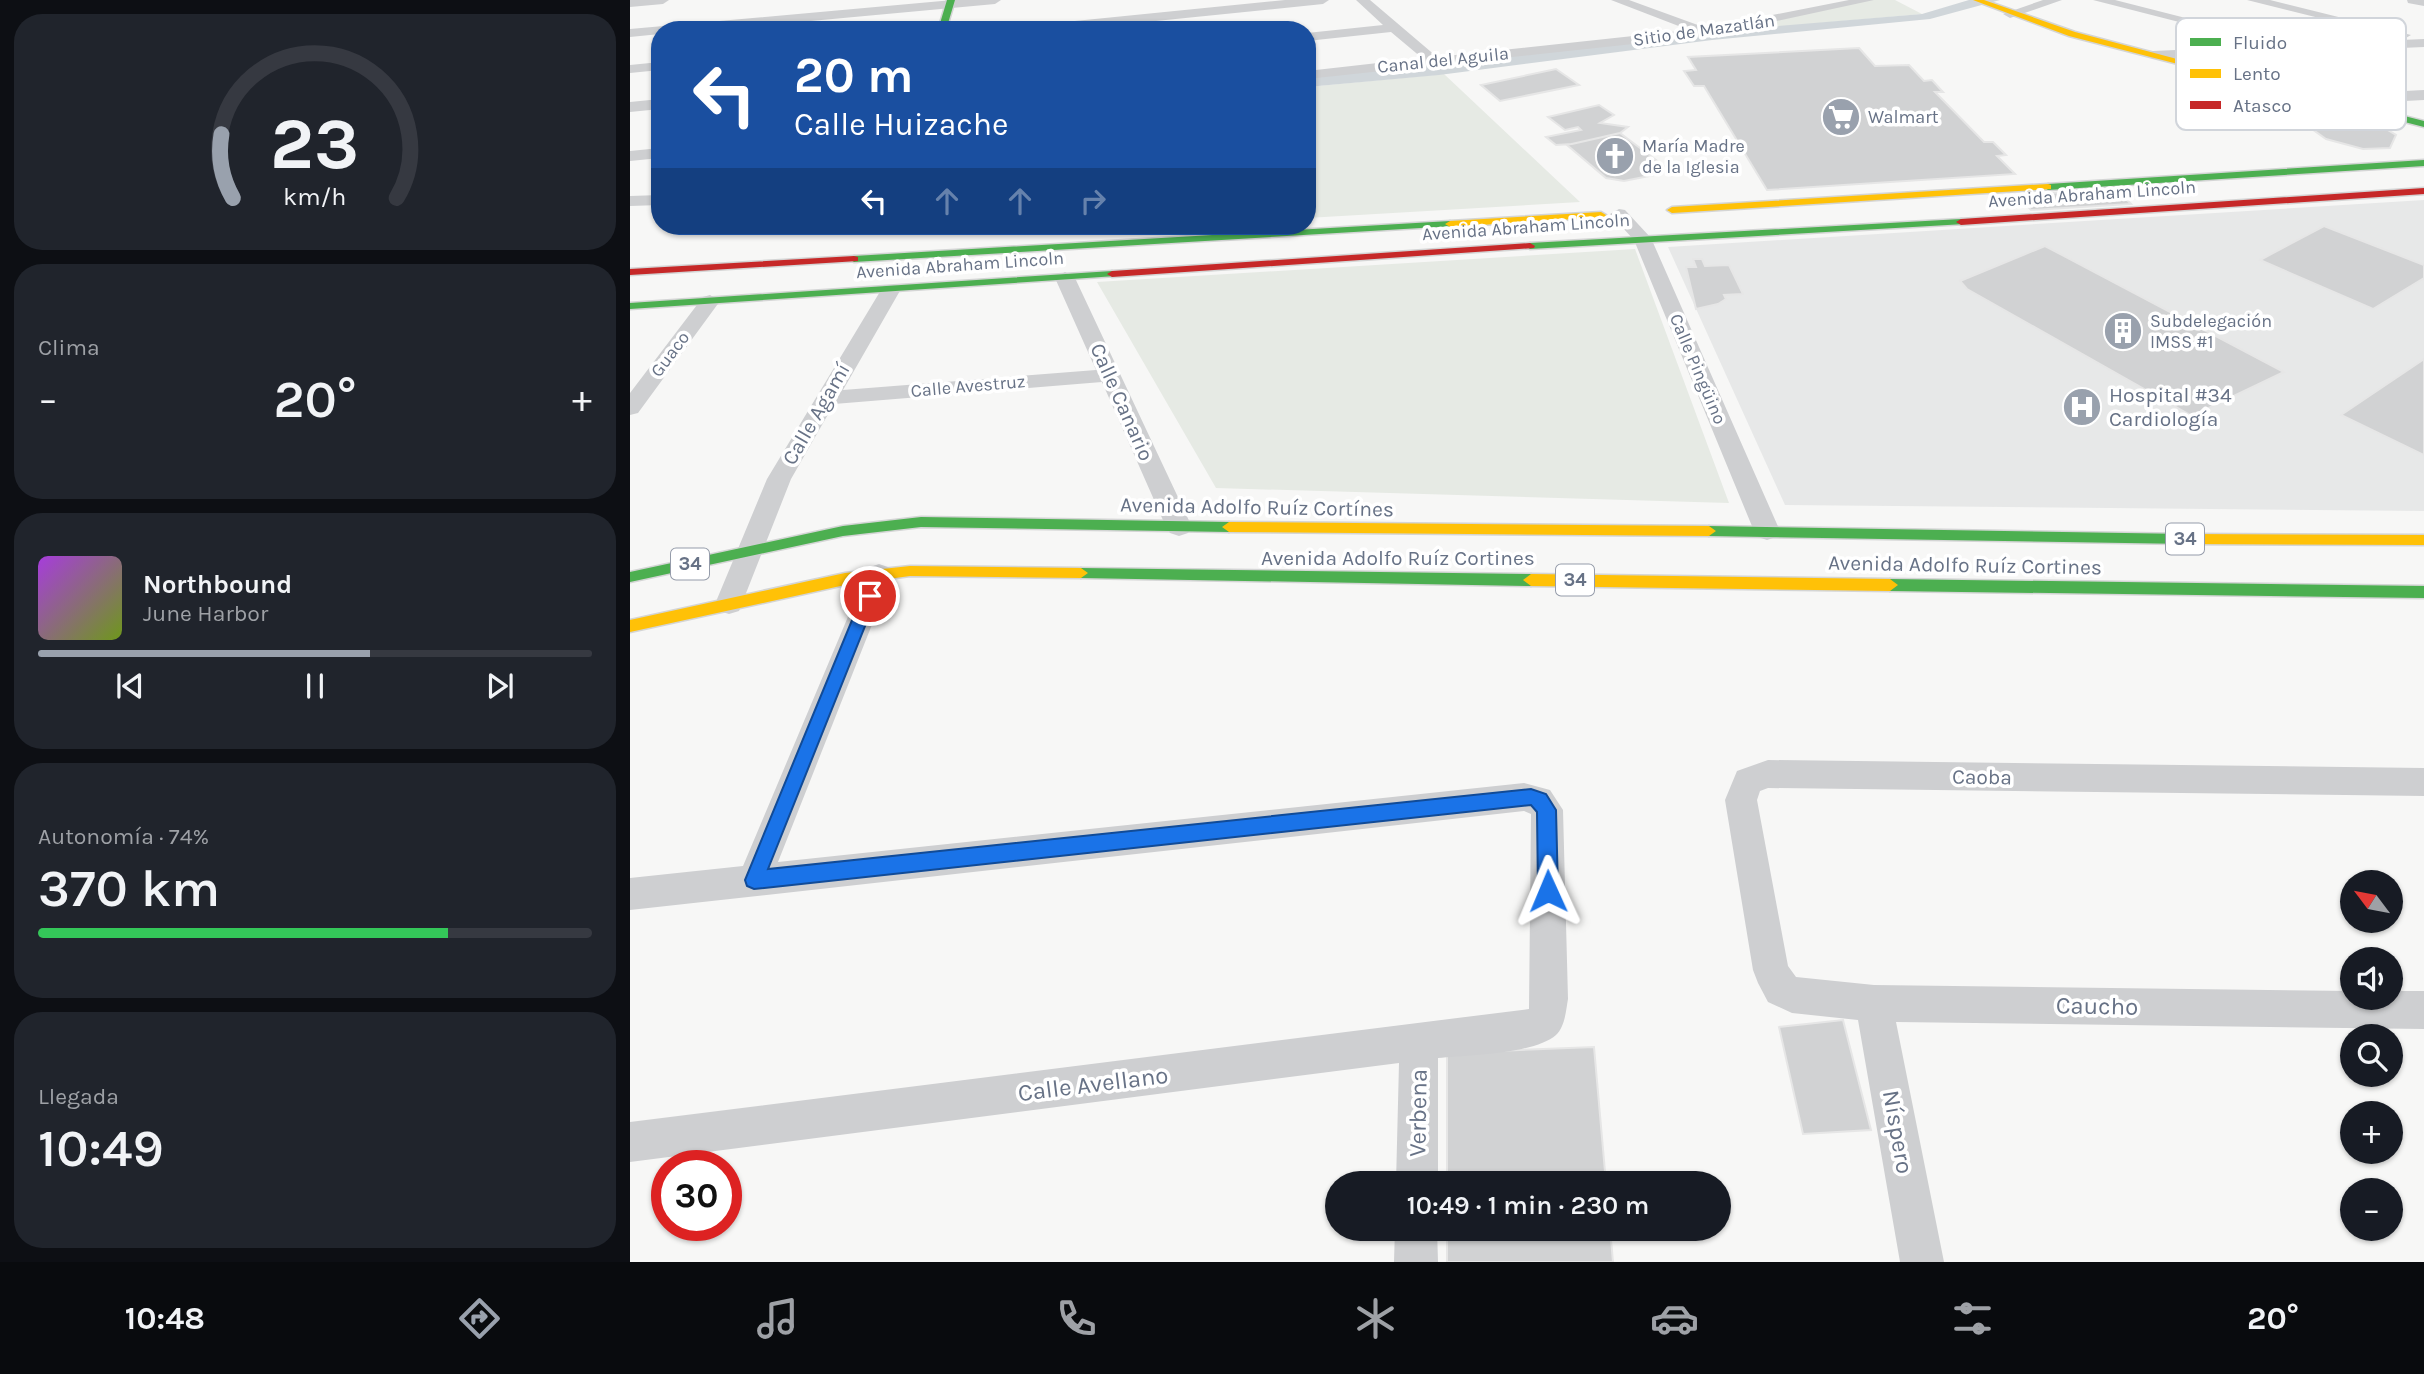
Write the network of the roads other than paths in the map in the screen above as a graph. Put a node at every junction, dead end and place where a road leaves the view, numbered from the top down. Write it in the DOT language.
graph roads {
  1 [pos="663,0"];
  2 [pos="995,0"];
  3 [pos="1323,0"];
  4 [pos="1362,0"];
  5 [pos="1617,0"];
  6 [pos="1822,0"];
  7 [pos="1868,0"];
  8 [pos="2056,0"];
  9 [pos="2099,0"];
  10 [pos="2253,0"];
  11 [pos="2413,0"];
  12 [pos="950,2"];
  13 [pos="1982,2"];
  14 [pos="2424,2"];
  15 [pos="630,3"];
  16 [pos="1844,5"];
  17 [pos="2010,14"];
  18 [pos="2176,18"];
  19 [pos="2328,18"];
  20 [pos="758,21"];
  21 [pos="945,21"];
  22 [pos="1114,21"];
  23 [pos="1394,28"];
  24 [pos="651,31"];
  25 [pos="1707,32"];
  26 [pos="630,33"];
  27 [pos="1316,36"];
  28 [pos="2406,37"];
  29 [pos="2424,41"];
  30 [pos="2406,42"];
  31 [pos="1579,46"];
  32 [pos="2176,54"];
  33 [pos="2153,55"];
  34 [pos="1433,61"];
  35 [pos="2176,61"];
  36 [pos="651,67"];
  37 [pos="630,69"];
  38 [pos="1316,74"];
  39 [pos="2424,95"];
  40 [pos="2406,96"];
  41 [pos="651,105"];
  42 [pos="630,107"];
  43 [pos="2406,120"];
  44 [pos="2424,124"];
  45 [pos="651,140"];
  46 [pos="630,142"];
  47 [pos="651,154"];
  48 [pos="630,156"];
  49 [pos="2424,163"];
  50 [pos="2424,191"];
  51 [pos="651,200"];
  52 [pos="630,201"];
  53 [pos="1619,214"];
  54 [pos="1316,232"];
  55 [pos="1257,235"];
  56 [pos="899,236"];
  57 [pos="1642,238"];
  58 [pos="895,256"];
  59 [pos="630,272"];
  60 [pos="1065,278"];
  61 [pos="891,289"];
  62 [pos="710,300"];
  63 [pos="630,306"];
  64 [pos="1110,375"];
  65 [pos="825,398"];
  66 [pos="630,408"];
  67 [pos="1179,527"];
  68 [pos="1765,540"];
  69 [pos="2424,540"];
  70 [pos="749,551"];
  71 [pos="1615,564"];
  72 [pos="879,573"];
  73 [pos="630,576"];
  74 [pos="1578,580"];
  75 [pos="2424,592"];
  76 [pos="729,604"];
  77 [pos="630,625"];
  78 [pos="2424,782"];
  79 [pos="754,880"];
  80 [pos="630,894"];
  81 [pos="1775,981"];
  82 [pos="1874,1003"];
  83 [pos="2424,1010"];
  84 [pos="1419,1043"];
  85 [pos="630,1142"];
  86 [pos="1417,1171"];
  87 [pos="1416,1241"];
  88 [pos="1416,1262"];
  89 [pos="1922,1262"];
  1 -- 15 [label="street"];
  2 -- 12 [label="street"];
  3 -- 22 [label="street"];
  4 -- 23 [label="street"];
  5 -- 25 [label="street"];
  6 -- 16 [label="street"];
  7 -- 16 [label="street, Sitio de Mazatlán"];
  8 -- 17 [label="street"];
  9 -- 18 [label="street"];
  10 -- 19 [label="street"];
  11 -- 14 [label="street"];
  12 -- 20 [label="street"];
  12 -- 21 [label="main road"];
  13 -- 17 [label="main road"];
  16 -- 25 [label="street, Sitio de Mazatlán"];
  17 -- 33 [label="main road"];
  23 -- 27 [label="street"];
  23 -- 34 [label="street"];
  24 -- 26 [label="street"];
  25 -- 31 [label="street, Sitio de Mazatlán"];
  28 -- 29 [label="street"];
  29 -- 30 [label="street"];
  31 -- 34 [label="street, Canal del Aguila"];
  32 -- 33 [label="street"];
  33 -- 35 [label="main road"];
  34 -- 38 [label="street, Canal del Aguila"];
  36 -- 37 [label="street"];
  39 -- 40 [label="street"];
  41 -- 42 [label="street"];
  43 -- 44 [label="main road"];
  45 -- 46 [label="street"];
  47 -- 48 [label="street"];
  49 -- 53 [label="main road"];
  50 -- 57 [label="main road, Avenida Abraham Lincoln"];
  51 -- 52 [label="street"];
  53 -- 54 [label="main road"];
  53 -- 57 [label="street, Calle Pingüino"];
  55 -- 58 [label="main road"];
  56 -- 58 [label="main road, Calle Agamí"];
  57 -- 60 [label="main road, Avenida Abraham Lincoln"];
  57 -- 68 [label="street, Calle Pingüino"];
  58 -- 59 [label="main road"];
  58 -- 61 [label="main road, Calle Agamí"];
  60 -- 61 [label="main road, Avenida Abraham Lincoln"];
  60 -- 64 [label="street, Calle Canario"];
  61 -- 62 [label="main road, Avenida Abraham Lincoln"];
  61 -- 65 [label="street, Calle Agamí"];
  62 -- 63 [label="main road, Avenida Abraham Lincoln"];
  62 -- 66 [label="street, Guaco"];
  64 -- 65 [label="street, Calle Avestruz"];
  64 -- 67 [label="street, Calle Canario"];
  65 -- 70 [label="street, Calle Agamí"];
  67 -- 68 [label="main road, Avenida Adolfo Ruíz Cortínes / 34"];
  67 -- 70 [label="main road, Avenida Adolfo Ruíz Cortínes / 34"];
  68 -- 69 [label="main road, Avenida Adolfo Ruíz Cortines / 34"];
  70 -- 73 [label="main road, 34"];
  70 -- 76 [label="street, Calle Agamí"];
  71 -- 74 [label="main road"];
  72 -- 74 [label="main road, Avenida Adolfo Ruíz Cortines / 34"];
  72 -- 76 [label="main road, Avenida Adolfo Ruíz Cortines / 34"];
  72 -- 79 [label="street"];
  74 -- 75 [label="main road, Avenida Adolfo Ruíz Cortines / 34"];
  76 -- 77 [label="main road, Avenida Adolfo Ruíz Cortines / 34"];
  78 -- 81 [label="street, Caoba"];
  79 -- 80 [label="street"];
  79 -- 84 [label="street, Calle Avellano"];
  81 -- 82 [label="street, Caucho"];
  82 -- 83 [label="street, Caucho"];
  82 -- 89 [label="street, Níspero"];
  84 -- 85 [label="street, Calle Avellano"];
  84 -- 86 [label="street, Verbena"];
  87 -- 88 [label="street"];
}
